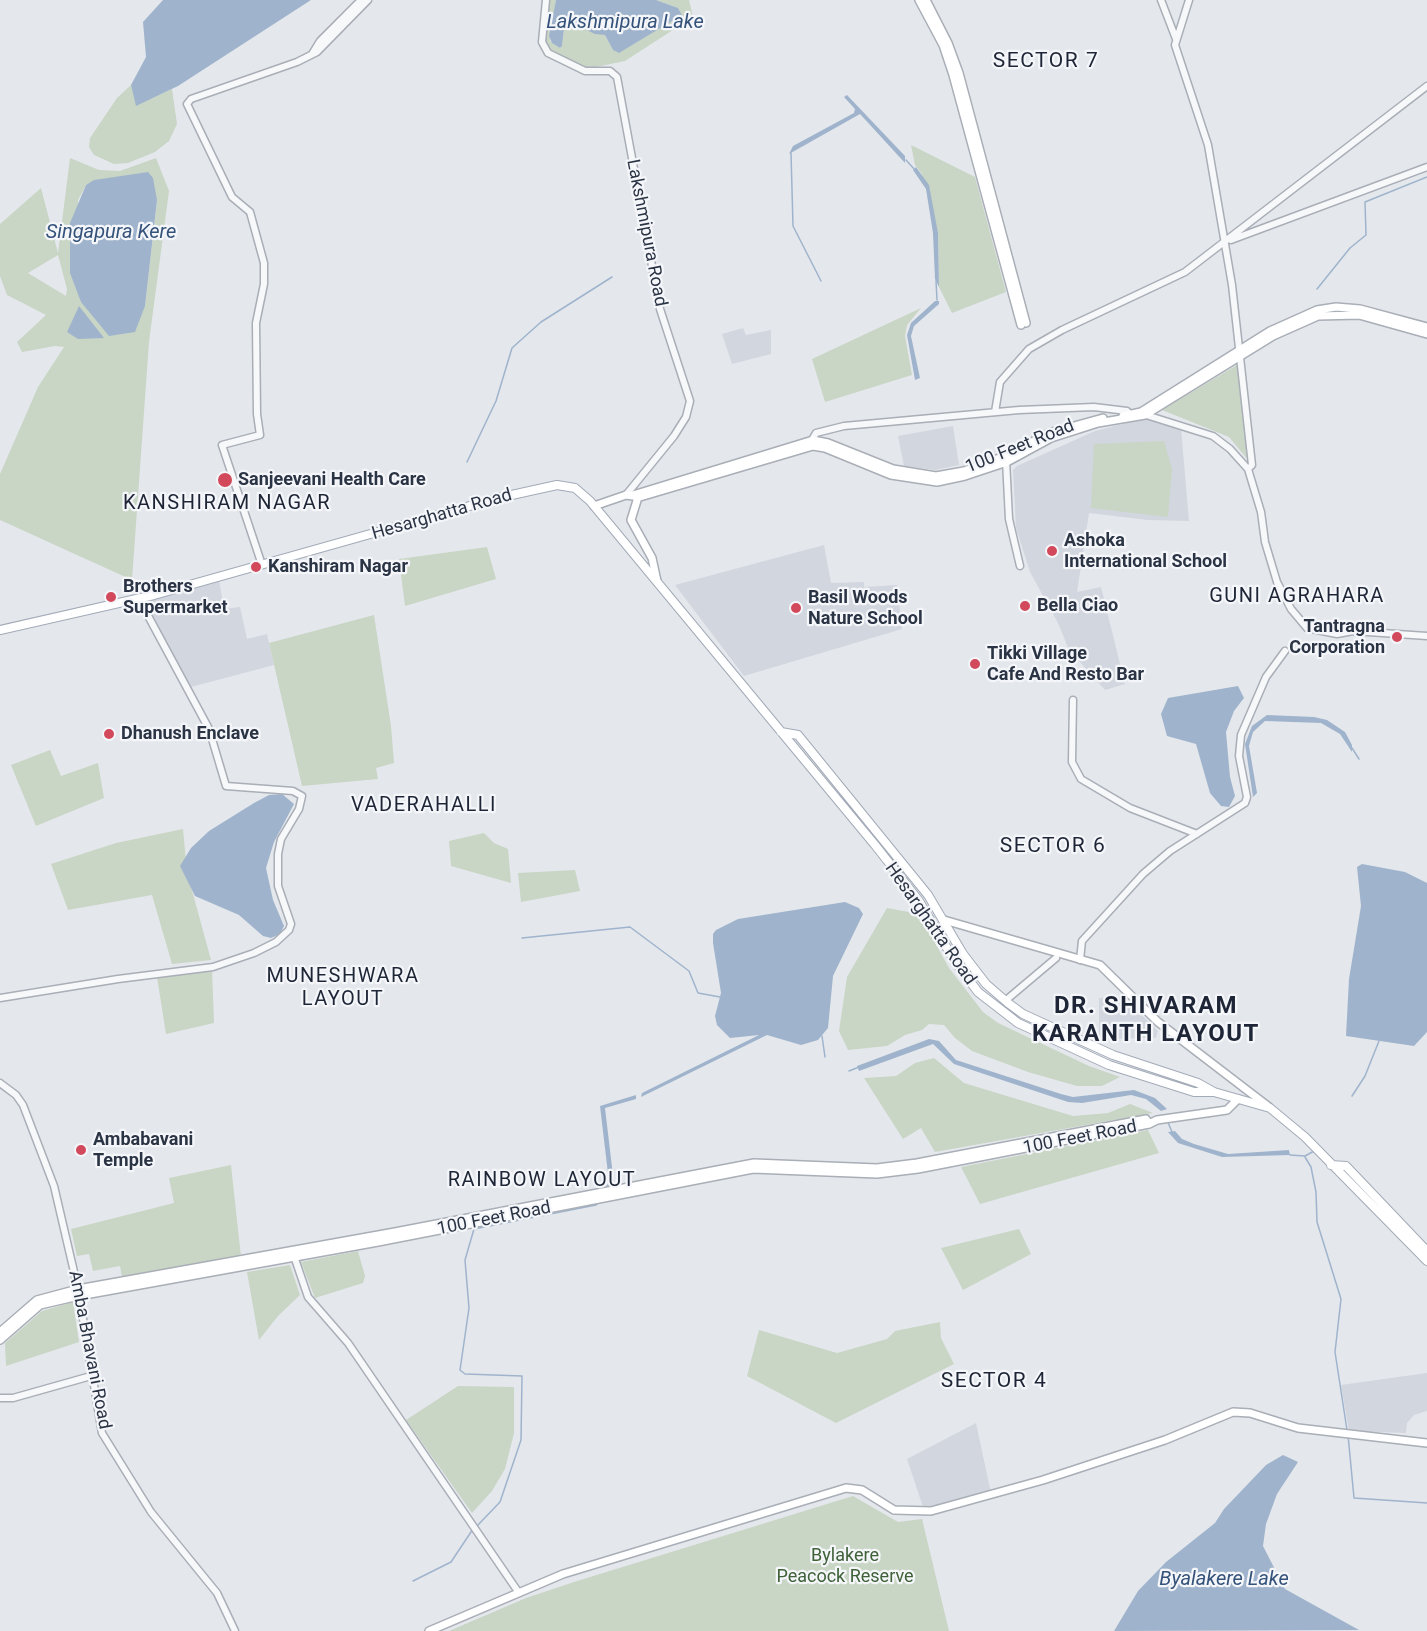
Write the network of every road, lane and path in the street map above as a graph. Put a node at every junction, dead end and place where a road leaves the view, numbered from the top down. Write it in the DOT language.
graph roads {
  1 [pos="361,0"];
  2 [pos="368,0"];
  3 [pos="546,0"];
  4 [pos="919,0"];
  5 [pos="926,0"];
  6 [pos="1161,0"];
  7 [pos="1188,0"];
  8 [pos="1176,39"];
  9 [pos="312,54"];
  10 [pos="1427,86"];
  11 [pos="1427,166"];
  12 [pos="1225,243"];
  13 [pos="1427,327"];
  14 [pos="1427,334"];
  15 [pos="1240,353"];
  16 [pos="995,412"];
  17 [pos="1143,413"];
  18 [pos="1133,417"];
  19 [pos="811,443"];
  20 [pos="1006,459"];
  21 [pos="1248,469"];
  22 [pos="634,495"];
  23 [pos="594,506"];
  24 [pos="261,565"];
  25 [pos="1020,566"];
  26 [pos="657,581"];
  27 [pos="140,599"];
  28 [pos="0,630"];
  29 [pos="1427,636"];
  30 [pos="1285,651"];
  31 [pos="1073,700"];
  32 [pos="781,732"];
  33 [pos="1197,834"];
  34 [pos="944,920"];
  35 [pos="1056,958"];
  36 [pos="1080,960"];
  37 [pos="0,999"];
  38 [pos="1005,1001"];
  39 [pos="0,1083"];
  40 [pos="1214,1092"];
  41 [pos="1238,1099"];
  42 [pos="1270,1108"];
  43 [pos="1331,1165"];
  44 [pos="590,1198"];
  45 [pos="1427,1251"];
  46 [pos="294,1256"];
  47 [pos="1427,1261"];
  48 [pos="79,1292"];
  49 [pos="0,1332"];
  50 [pos="0,1340"];
  51 [pos="91,1376"];
  52 [pos="0,1398"];
  53 [pos="1427,1443"];
  54 [pos="519,1593"];
  55 [pos="235,1631"];
  56 [pos="429,1631"];
  1 -- 9 [label="street"];
  2 -- 9 [label="street"];
  3 -- 22 [label="street, Lakshmipura Road"];
  4 -- 5 [label="main road"];
  6 -- 8 [label="street"];
  7 -- 8 [label="street"];
  8 -- 12 [label="street"];
  9 -- 24 [label="street"];
  10 -- 12 [label="street"];
  11 -- 12 [label="street"];
  12 -- 15 [label="street"];
  12 -- 16 [label="street"];
  13 -- 15 [label="main road, 100 Feet Road"];
  14 -- 15 [label="main road, 100 Feet Road"];
  15 -- 17 [label="main road, 100 Feet Road"];
  15 -- 21 [label="street"];
  16 -- 18 [label="street"];
  16 -- 19 [label="street"];
  17 -- 18 [label="main road, 100 Feet Road"];
  17 -- 21 [label="street"];
  18 -- 20 [label="main road, 100 Feet Road"];
  19 -- 20 [label="main road, 100 Feet Road"];
  19 -- 22 [label="main road"];
  20 -- 25 [label="street"];
  21 -- 29 [label="street"];
  22 -- 23 [label="main road"];
  22 -- 26 [label="main road"];
  23 -- 24 [label="main road, Hesarghatta Road"];
  23 -- 26 [label="main road, Hesarghatta Road"];
  24 -- 27 [label="main road, Hesarghatta Road"];
  26 -- 32 [label="main road, Hesarghatta Road"];
  27 -- 28 [label="main road, Hesarghatta Road"];
  27 -- 37 [label="street"];
  30 -- 33 [label="street"];
  31 -- 33 [label="street"];
  32 -- 34 [label="main road, Hesarghatta Road"];
  32 -- 40 [label="main road, Hesarghatta Road"];
  33 -- 36 [label="street"];
  34 -- 36 [label="main road, Hesarghatta Road"];
  34 -- 38 [label="main road, Hesarghatta Road"];
  35 -- 38 [label="street"];
  36 -- 42 [label="main road, Hesarghatta Road"];
  38 -- 40 [label="main road, Hesarghatta Road"];
  39 -- 48 [label="street, Amba Bhavani Road"];
  40 -- 41 [label="main road"];
  41 -- 42 [label="main road"];
  41 -- 44 [label="main road, 100 Feet Road"];
  42 -- 43 [label="main road, Hesarghatta Road"];
  43 -- 45 [label="main road, Hesarghatta Road"];
  43 -- 47 [label="main road, Hesarghatta Road"];
  44 -- 46 [label="main road, 100 Feet Road"];
  44 -- 48 [label="main road, 100 Feet Road"];
  46 -- 48 [label="main road, 100 Feet Road"];
  46 -- 54 [label="street"];
  48 -- 49 [label="main road, 100 Feet Road"];
  48 -- 50 [label="main road, 100 Feet Road"];
  48 -- 51 [label="street, Amba Bhavani Road"];
  51 -- 52 [label="street"];
  51 -- 55 [label="street, Amba Bhavani Road"];
  53 -- 54 [label="main road"];
  54 -- 56 [label="main road"];
}
